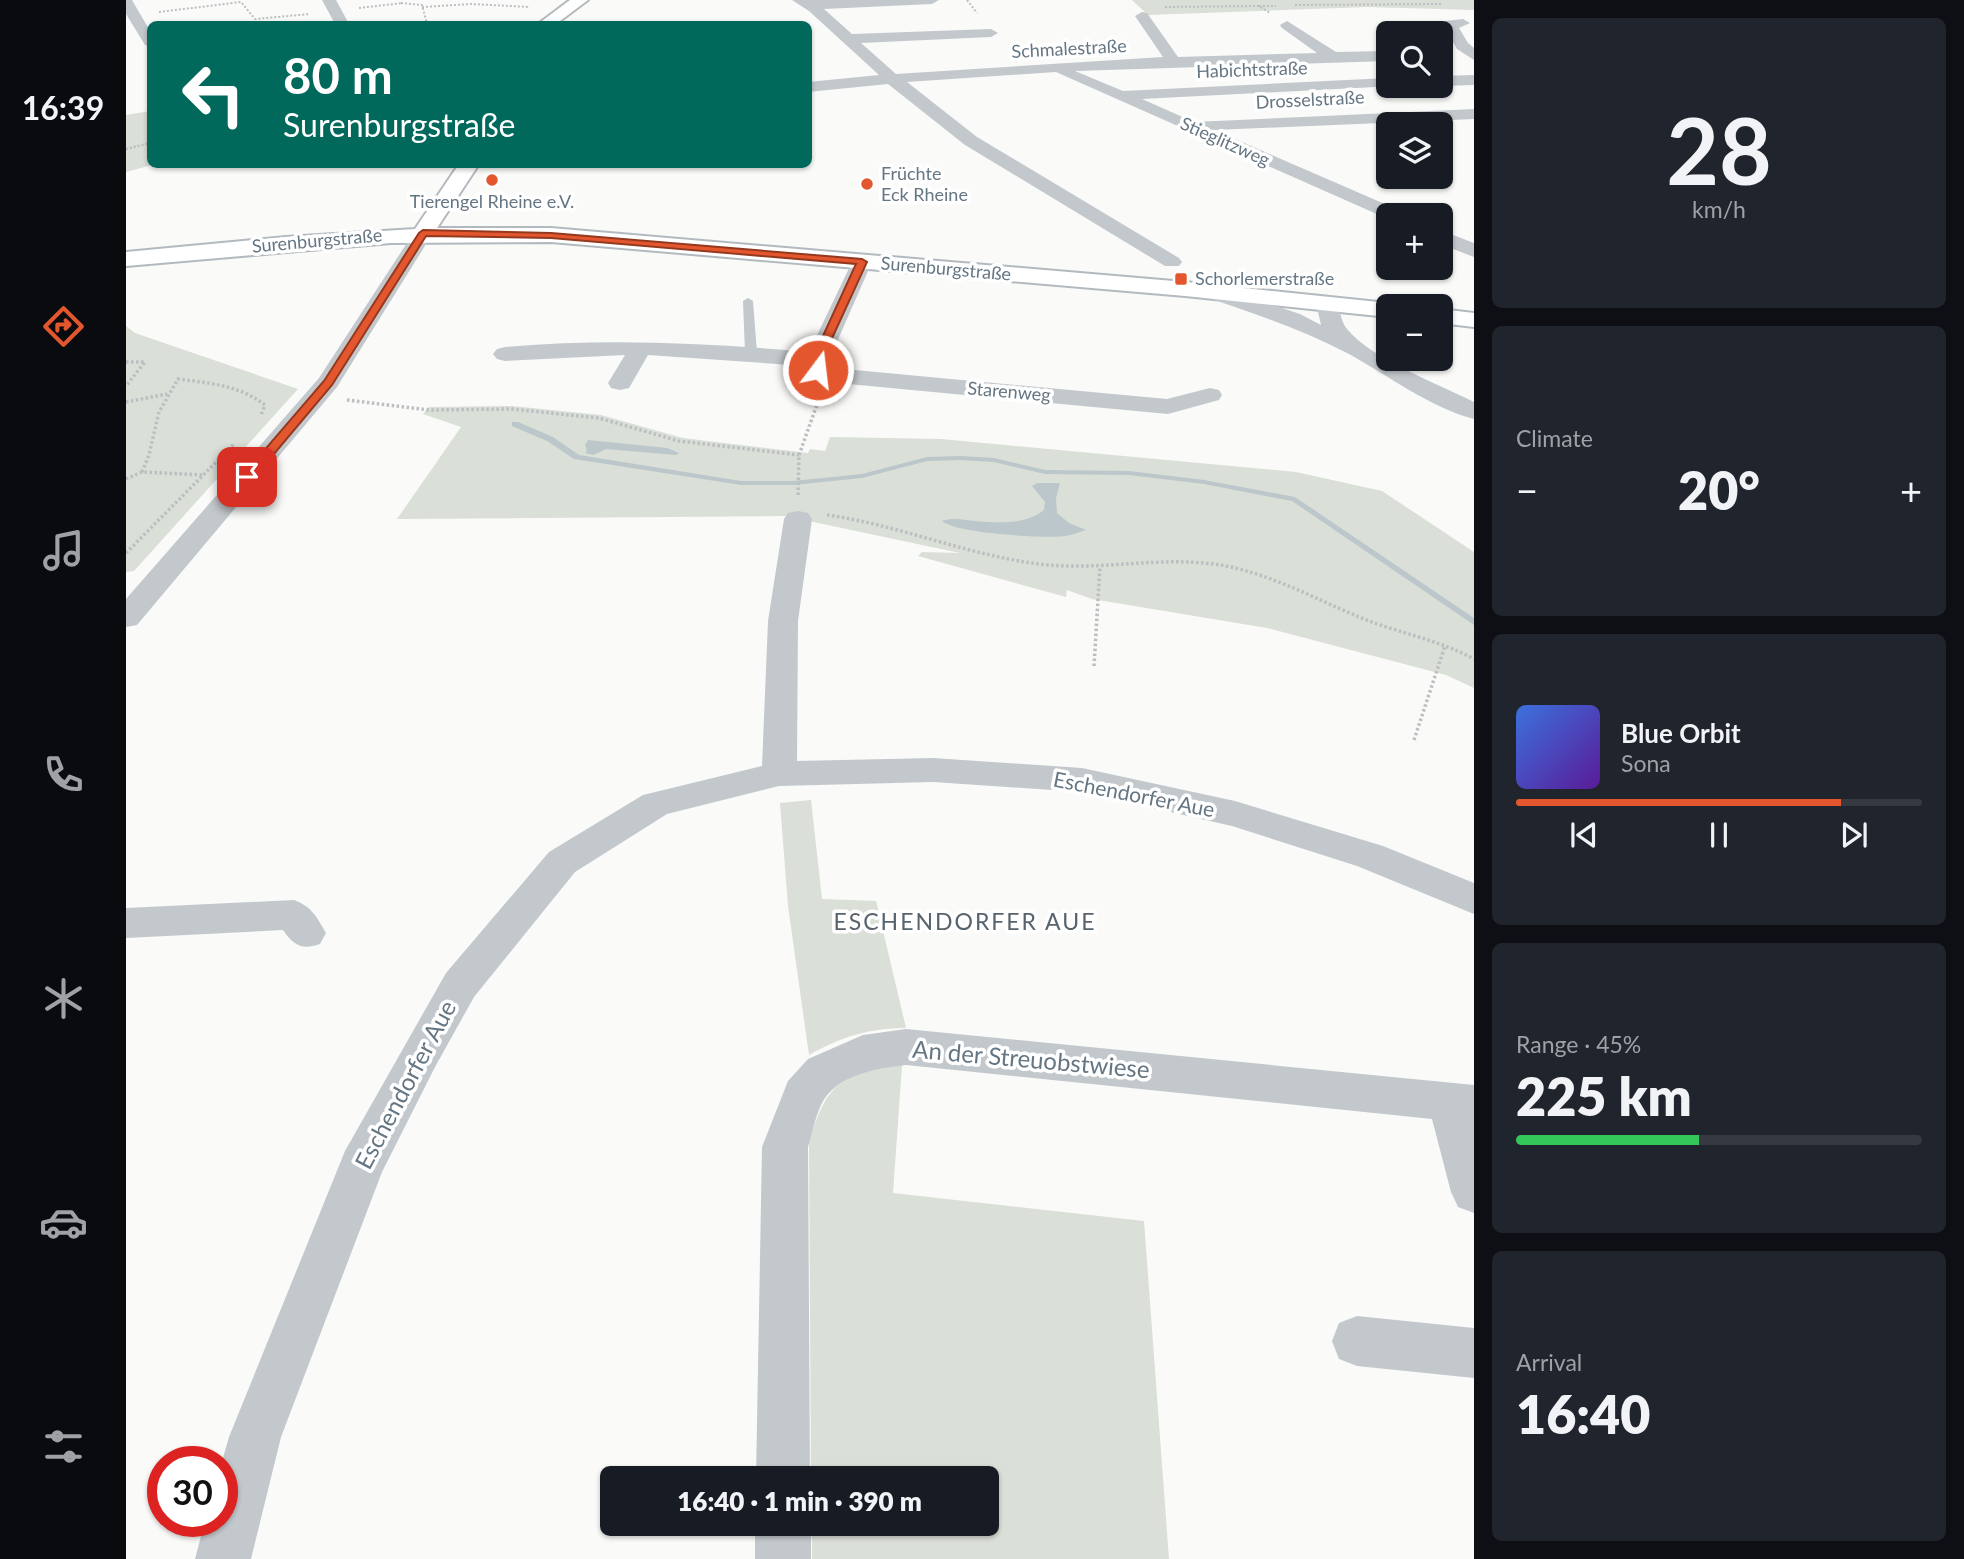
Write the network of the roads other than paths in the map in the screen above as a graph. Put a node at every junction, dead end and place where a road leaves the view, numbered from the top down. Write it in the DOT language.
graph roads {
  1 [pos="580,0"];
  2 [pos="602,0"];
  3 [pos="932,0"];
  4 [pos="612,3"];
  5 [pos="804,3"];
  6 [pos="130,8"];
  7 [pos="1142,16"];
  8 [pos="550,21"];
  9 [pos="1463,23"];
  10 [pos="1287,25"];
  11 [pos="991,33"];
  12 [pos="147,37"];
  13 [pos="847,38"];
  14 [pos="1453,55"];
  15 [pos="1474,55"];
  16 [pos="1376,56"];
  17 [pos="1333,57"];
  18 [pos="1174,62"];
  19 [pos="1057,68"];
  20 [pos="891,78"];
  21 [pos="1474,80"];
  22 [pos="1453,81"];
  23 [pos="1376,84"];
  24 [pos="812,87"];
  25 [pos="1117,95"];
  26 [pos="1474,114"];
  27 [pos="1191,126"];
  28 [pos="466,168"];
  29 [pos="1376,207"];
  30 [pos="423,233"];
  31 [pos="1453,242"];
  32 [pos="1473,250"];
  33 [pos="126,259"];
  34 [pos="862,262"];
  35 [pos="1172,262"];
  36 [pos="1211,291"];
  37 [pos="748,301"];
  38 [pos="1327,303"];
  39 [pos="1376,309"];
  40 [pos="1453,318"];
  41 [pos="1474,320"];
  42 [pos="641,348"];
  43 [pos="505,354"];
  44 [pos="751,354"];
  45 [pos="1371,357"];
  46 [pos="822,367"];
  47 [pos="620,383"];
  48 [pos="1210,395"];
  49 [pos="1474,412"];
  50 [pos="806,511"];
  51 [pos="126,618"];
  52 [pos="779,774"];
  53 [pos="1474,900"];
  54 [pos="126,923"];
  55 [pos="306,933"];
  56 [pos="1461,1103"];
  57 [pos="1474,1192"];
  58 [pos="1357,1341"];
  59 [pos="1474,1353"];
  60 [pos="783,1466"];
  61 [pos="783,1536"];
  62 [pos="223,1559"];
  63 [pos="783,1559"];
  1 -- 8 [label="street"];
  2 -- 4 [label="lane"];
  3 -- 5 [label="street"];
  5 -- 13 [label="street"];
  6 -- 12 [label="street"];
  7 -- 18 [label="street"];
  9 -- 15 [label="street"];
  10 -- 17 [label="street"];
  11 -- 13 [label="street"];
  13 -- 20 [label="street"];
  14 -- 15 [label="street"];
  16 -- 17 [label="street, Schmalestraße"];
  17 -- 18 [label="street, Schmalestraße"];
  18 -- 19 [label="street, Schmalestraße"];
  19 -- 20 [label="street, Schmalestraße"];
  19 -- 25 [label="street, Stieglitzweg"];
  20 -- 24 [label="street, Schmalestraße"];
  20 -- 35 [label="street"];
  21 -- 22 [label="street"];
  23 -- 25 [label="street, Habichtstraße"];
  25 -- 27 [label="street, Stieglitzweg"];
  26 -- 27 [label="street, Drosselstraße"];
  27 -- 29 [label="street, Stieglitzweg"];
  28 -- 30 [label="street"];
  30 -- 33 [label="street, Surenburgstraße"];
  30 -- 34 [label="street, Surenburgstraße"];
  30 -- 51 [label="street"];
  31 -- 32 [label="street"];
  34 -- 36 [label="street, Surenburgstraße"];
  34 -- 46 [label="street"];
  36 -- 38 [label="street, Surenburgstraße"];
  36 -- 45 [label="street"];
  37 -- 44 [label="lane"];
  38 -- 39 [label="street, Surenburgstraße"];
  38 -- 45 [label="street"];
  40 -- 41 [label="street"];
  42 -- 43 [label="street, Starenweg"];
  42 -- 44 [label="street, Starenweg"];
  42 -- 47 [label="street"];
  44 -- 46 [label="street, Starenweg"];
  45 -- 49 [label="street"];
  46 -- 48 [label="street, Starenweg"];
  50 -- 52 [label="street"];
  52 -- 53 [label="street, Eschendorfer Aue"];
  52 -- 62 [label="street, Eschendorfer Aue"];
  54 -- 55 [label="street"];
  56 -- 57 [label="street, An der Streuobstwiese"];
  56 -- 60 [label="street, An der Streuobstwiese"];
  58 -- 59 [label="street"];
  61 -- 63 [label="street"];
}
